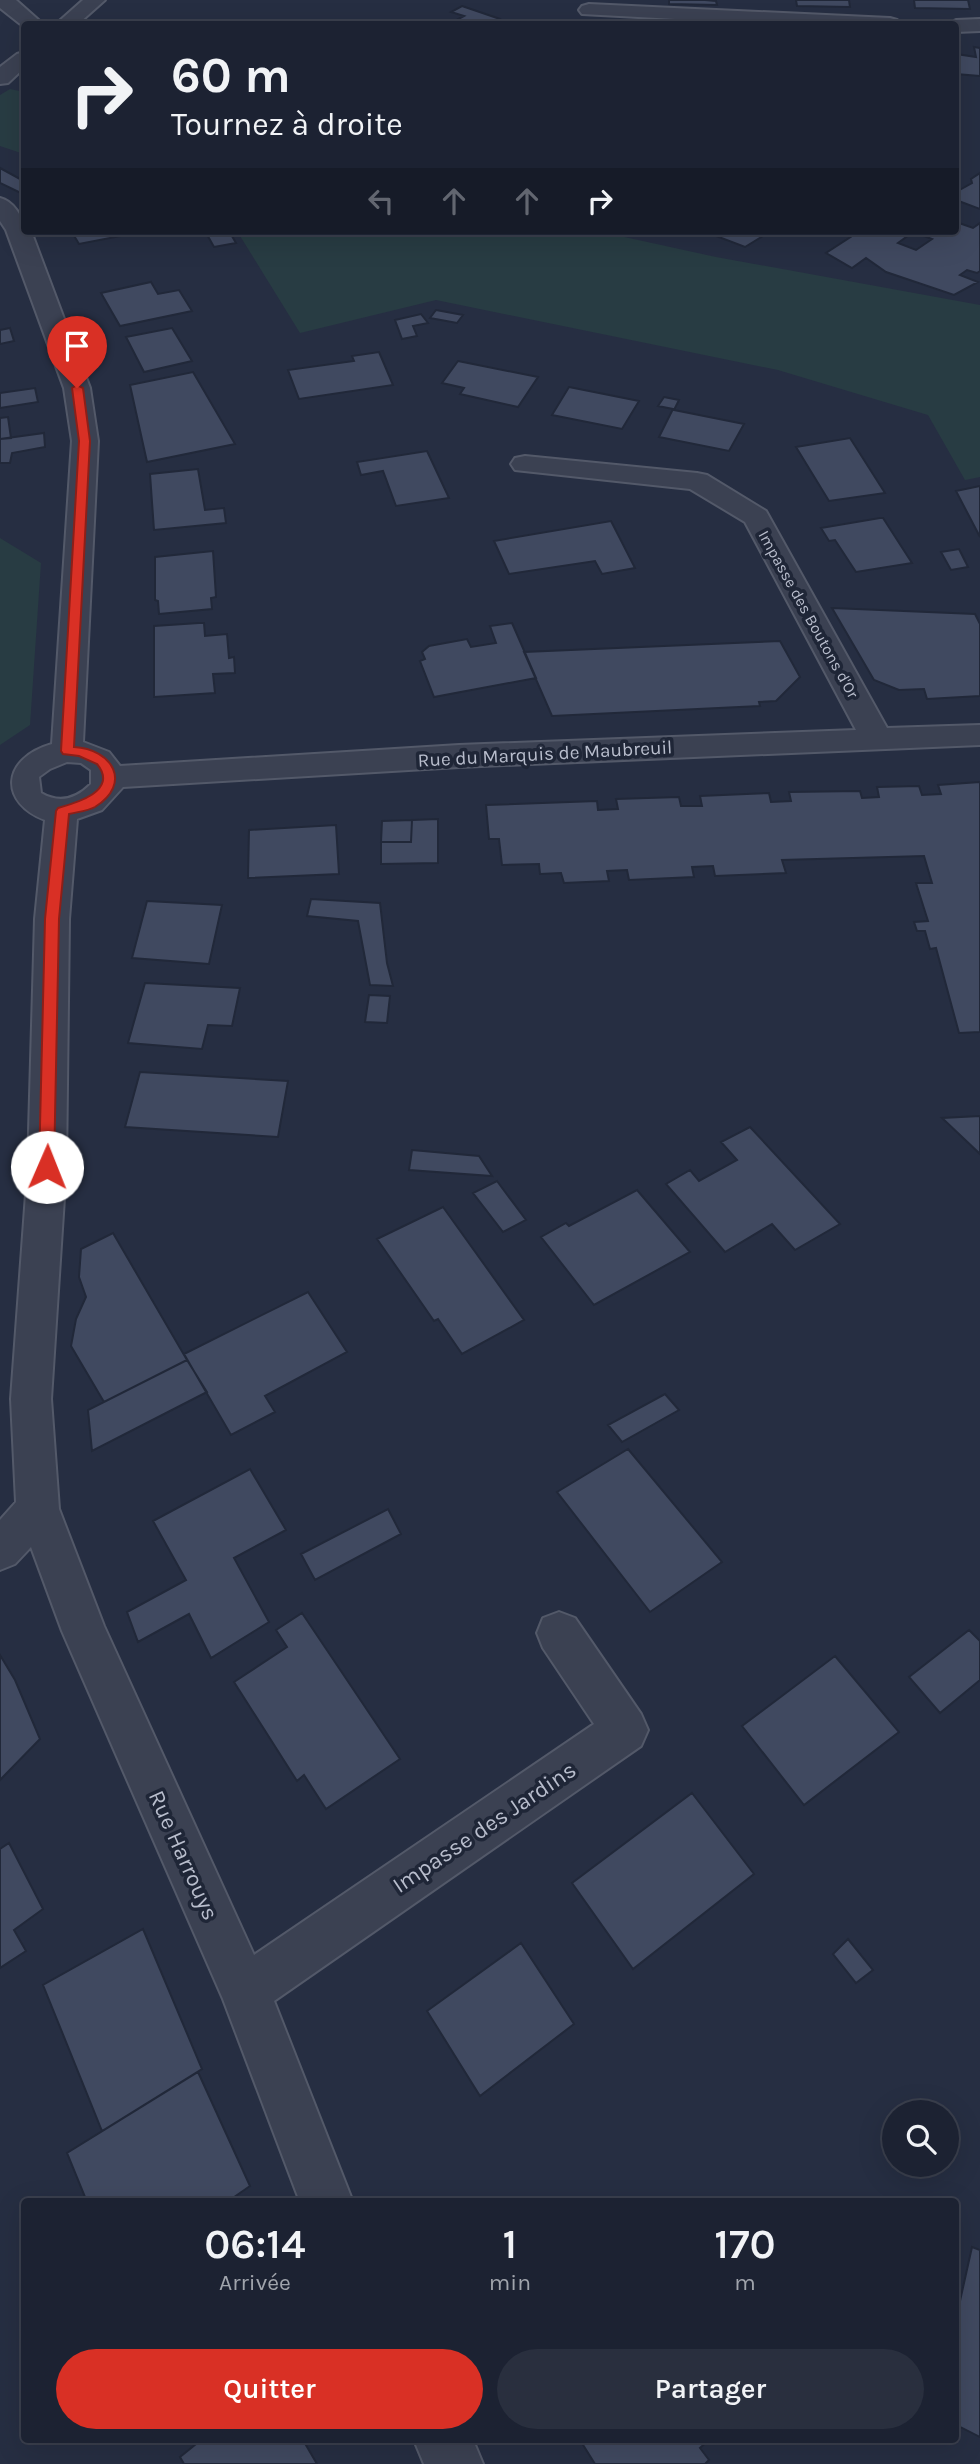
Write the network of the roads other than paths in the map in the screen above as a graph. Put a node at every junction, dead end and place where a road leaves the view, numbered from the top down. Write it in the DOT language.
graph roads {
  1 [pos="3,0"];
  2 [pos="94,0"];
  3 [pos="588,11"];
  4 [pos="29,21"];
  5 [pos="70,21"];
  6 [pos="803,21"];
  7 [pos="980,24"];
  8 [pos="959,26"];
  9 [pos="21,60"];
  10 [pos="0,78"];
  11 [pos="0,205"];
  12 [pos="525,464"];
  13 [pos="980,735"];
  14 [pos="877,739"];
  15 [pos="68,751"];
  16 [pos="109,777"];
  17 [pos="10,787"];
  18 [pos="62,811"];
  19 [pos="38,1509"];
  20 [pos="0,1550"];
  21 [pos="559,1633"];
  22 [pos="245,1991"];
  23 [pos="325,2198"];
  24 [pos="444,2443"];
  25 [pos="455,2464"];
  1 -- 4 [label="street"];
  2 -- 5 [label="street"];
  3 -- 6 [label="street"];
  7 -- 8 [label="street"];
  9 -- 10 [label="street"];
  11 -- 15 [label="street"];
  12 -- 14 [label="street, Impasse des Boutons d'Or"];
  13 -- 14 [label="street, Rue du Marquis de Maubreuil"];
  14 -- 16 [label="street, Rue du Marquis de Maubreuil"];
  15 -- 16 [label="street"];
  15 -- 17 [label="street"];
  16 -- 18 [label="street"];
  17 -- 18 [label="street"];
  18 -- 19 [label="street, Rue Harrouys"];
  19 -- 20 [label="street"];
  19 -- 22 [label="street, Rue Harrouys"];
  21 -- 22 [label="street, Impasse des Jardins"];
  22 -- 23 [label="street, Rue Harrouys"];
  24 -- 25 [label="street"];
}
